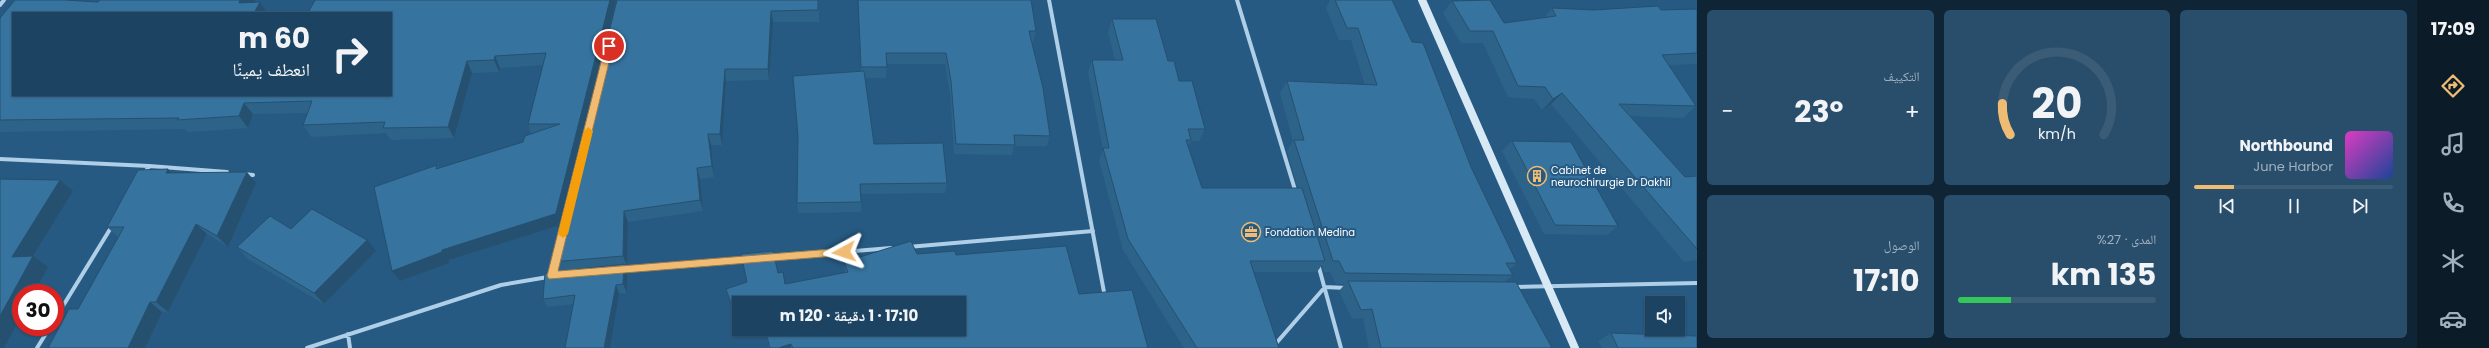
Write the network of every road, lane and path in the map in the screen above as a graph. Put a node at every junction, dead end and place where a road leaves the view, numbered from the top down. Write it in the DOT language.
graph roads {
  1 [pos="4,0"];
  2 [pos="1049,0"];
  3 [pos="1237,0"];
  4 [pos="1422,0"];
  5 [pos="0,5"];
  6 [pos="0,160"];
  7 [pos="150,166"];
  8 [pos="231,173"];
  9 [pos="238,173"];
  10 [pos="253,175"];
  11 [pos="141,179"];
  12 [pos="1297,197"];
  13 [pos="117,219"];
  14 [pos="1093,232"];
  15 [pos="902,247"];
  16 [pos="894,248"];
  17 [pos="1316,257"];
  18 [pos="768,258"];
  19 [pos="752,260"];
  20 [pos="613,271"];
  21 [pos="552,276"];
  22 [pos="1697,283"];
  23 [pos="1548,286"];
  24 [pos="1325,287"];
  25 [pos="1349,288"];
  26 [pos="1508,288"];
  27 [pos="1104,292"];
  28 [pos="64,304"];
  29 [pos="348,334"];
  30 [pos="44,336"];
  31 [pos="37,348"];
  32 [pos="308,348"];
  33 [pos="350,348"];
  34 [pos="1272,348"];
  35 [pos="1341,348"];
  36 [pos="1575,348"];
  1 -- 5 [label="street"];
  2 -- 14 [label="street"];
  3 -- 12 [label="street"];
  4 -- 23 [label="main road"];
  6 -- 7 [label="street"];
  7 -- 8 [label="street"];
  7 -- 11 [label="street"];
  9 -- 10 [label="street"];
  13 -- 28 [label="street"];
  14 -- 15 [label="street"];
  14 -- 27 [label="street"];
  16 -- 18 [label="street"];
  17 -- 24 [label="street"];
  19 -- 20 [label="street"];
  21 -- 29 [label="street"];
  22 -- 23 [label="street"];
  23 -- 26 [label="street"];
  23 -- 36 [label="main road"];
  24 -- 25 [label="street"];
  24 -- 34 [label="street"];
  24 -- 35 [label="street"];
  29 -- 32 [label="street"];
  29 -- 33 [label="street"];
  30 -- 31 [label="street"];
}
